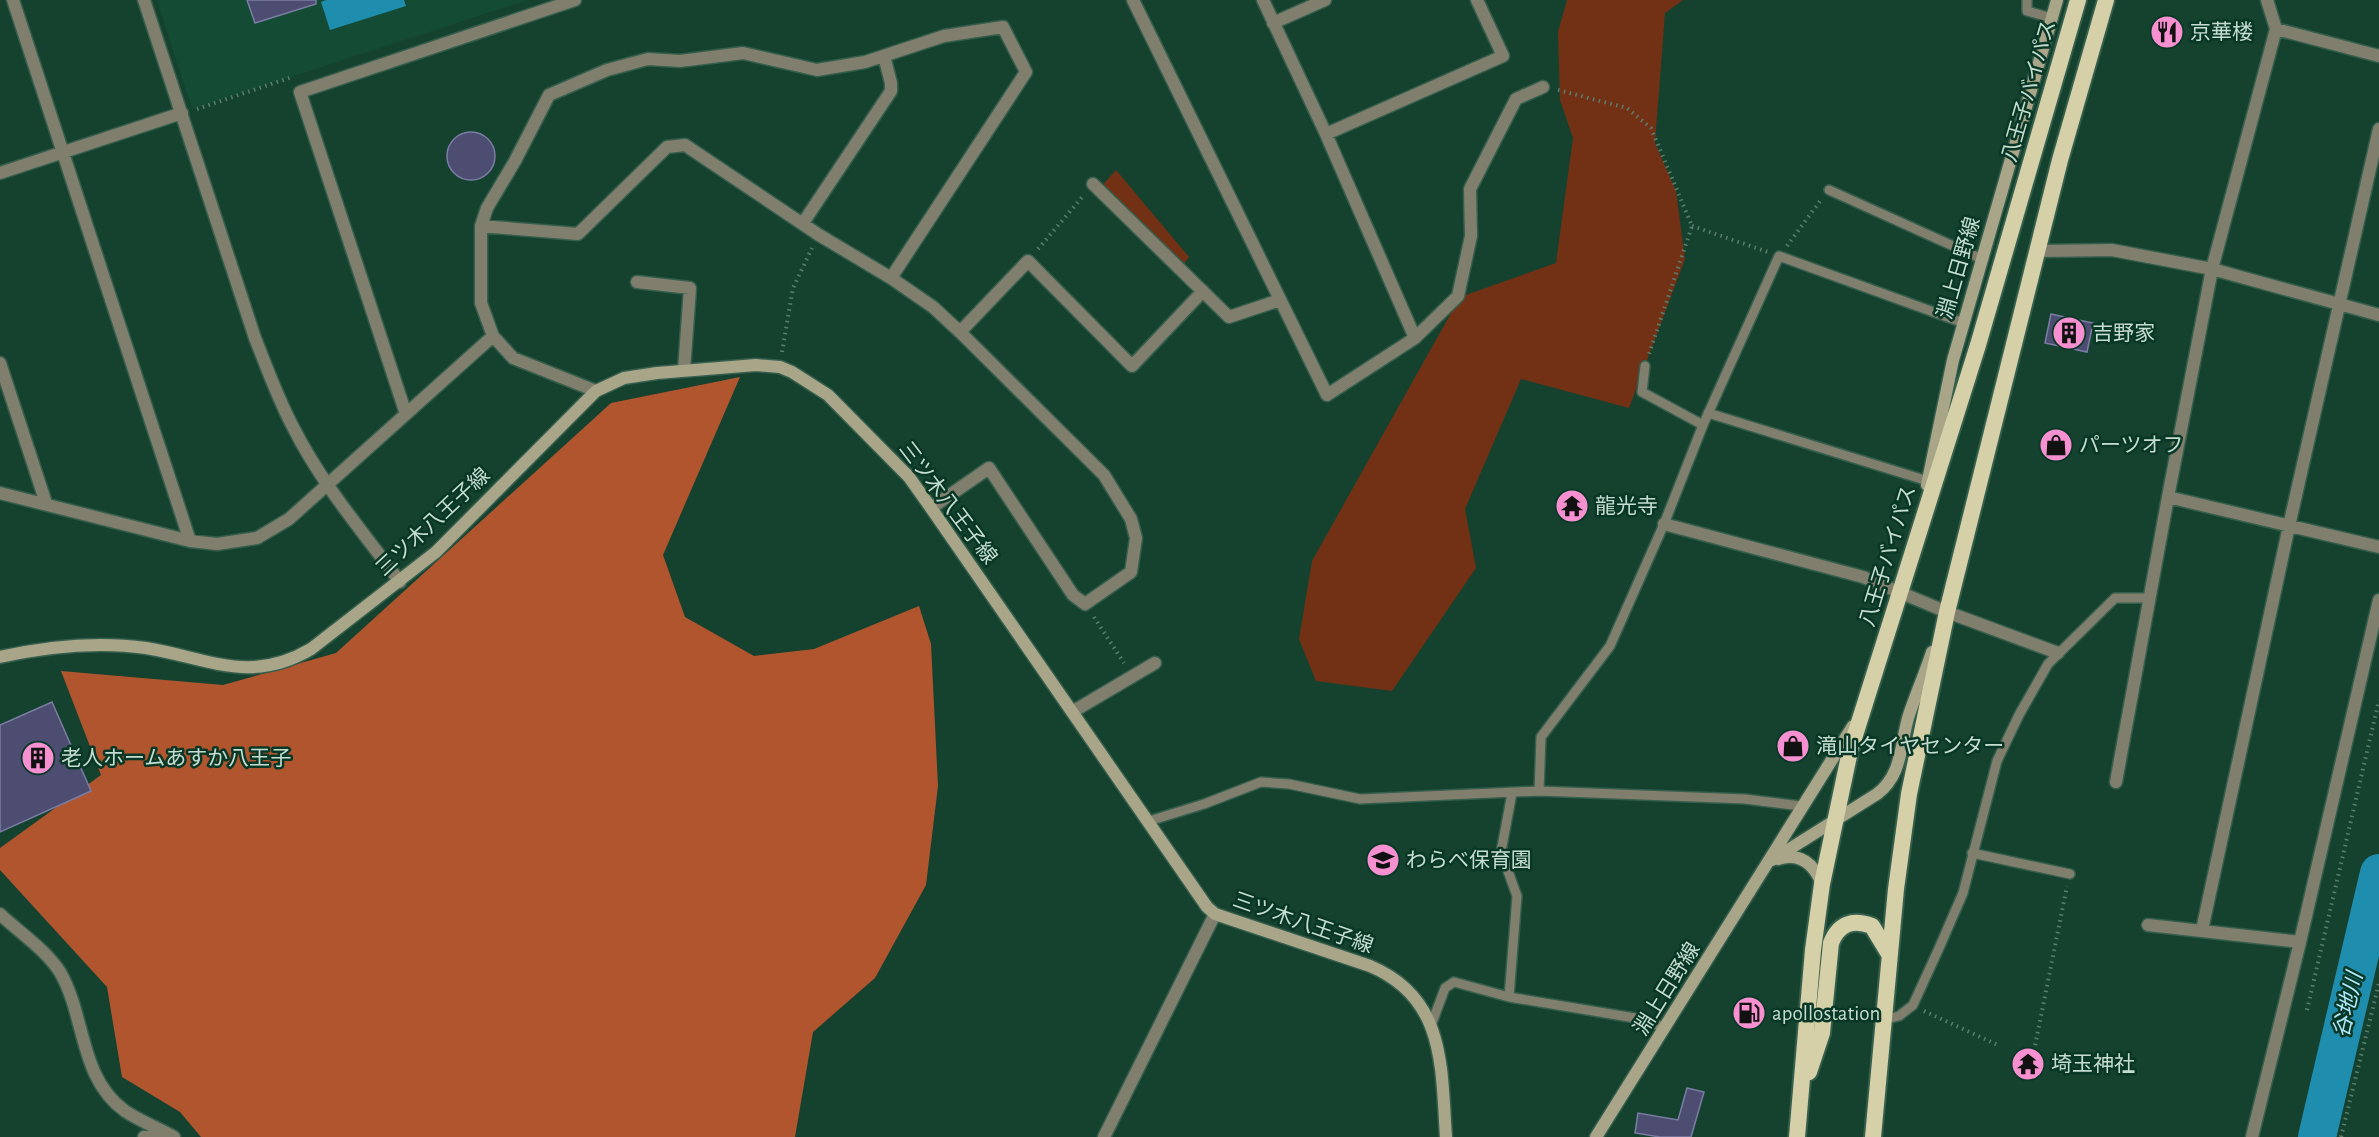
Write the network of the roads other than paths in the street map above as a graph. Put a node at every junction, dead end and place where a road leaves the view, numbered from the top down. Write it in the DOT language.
graph roads {
  1 [pos="13,0"];
  2 [pos="144,0"];
  3 [pos="575,0"];
  4 [pos="1133,0"];
  5 [pos="1263,0"];
  6 [pos="1325,0"];
  7 [pos="1477,0"];
  8 [pos="2026,0"];
  9 [pos="2057,0"];
  10 [pos="2078,0"];
  11 [pos="2106,0"];
  12 [pos="2267,0"];
  13 [pos="2052,18"];
  14 [pos="1273,23"];
  15 [pos="2276,29"];
  16 [pos="884,56"];
  17 [pos="2379,56"];
  18 [pos="1543,87"];
  19 [pos="182,114"];
  20 [pos="2379,129"];
  21 [pos="1326,134"];
  22 [pos="63,152"];
  23 [pos="0,173"];
  24 [pos="1092,184"];
  25 [pos="1829,190"];
  26 [pos="803,223"];
  27 [pos="481,226"];
  28 [pos="2037,251"];
  29 [pos="1982,259"];
  30 [pos="2212,269"];
  31 [pos="891,278"];
  32 [pos="637,282"];
  33 [pos="1203,291"];
  34 [pos="1280,300"];
  35 [pos="2339,304"];
  36 [pos="2379,315"];
  37 [pos="1964,323"];
  38 [pos="960,332"];
  39 [pos="493,336"];
  40 [pos="1415,338"];
  41 [pos="0,363"];
  42 [pos="1645,366"];
  43 [pos="684,370"];
  44 [pos="596,391"];
  45 [pos="1708,413"];
  46 [pos="406,414"];
  47 [pos="1703,425"];
  48 [pos="1928,481"];
  49 [pos="326,483"];
  50 [pos="0,493"];
  51 [pos="2168,497"];
  52 [pos="46,503"];
  53 [pos="931,508"];
  54 [pos="1664,524"];
  55 [pos="2289,526"];
  56 [pos="190,541"];
  57 [pos="2379,547"];
  58 [pos="1913,551"];
  59 [pos="400,582"];
  60 [pos="1901,593"];
  61 [pos="2148,598"];
  62 [pos="2379,600"];
  63 [pos="1947,612"];
  64 [pos="2058,653"];
  65 [pos="0,657"];
  66 [pos="1155,663"];
  67 [pos="1072,712"];
  68 [pos="1861,715"];
  69 [pos="2115,782"];
  70 [pos="1539,791"];
  71 [pos="1512,793"];
  72 [pos="1801,806"];
  73 [pos="1835,820"];
  74 [pos="1149,821"];
  75 [pos="1972,853"];
  76 [pos="1771,861"];
  77 [pos="2070,874"];
  78 [pos="1822,884"];
  79 [pos="0,914"];
  80 [pos="1215,914"];
  81 [pos="2148,925"];
  82 [pos="2202,930"];
  83 [pos="2300,942"];
  84 [pos="1890,954"];
  85 [pos="1509,997"];
  86 [pos="1883,1020"];
  87 [pos="1432,1023"];
  88 [pos="1665,1028"];
  89 [pos="1800,1099"];
  90 [pos="170,1135"];
  91 [pos="144,1137"];
  92 [pos="1104,1137"];
  93 [pos="1446,1137"];
  94 [pos="1596,1137"];
  95 [pos="1797,1137"];
  96 [pos="1873,1137"];
  97 [pos="2252,1137"];
  1 -- 22 [label="street"];
  2 -- 19 [label="street"];
  3 -- 46 [label="street"];
  4 -- 34 [label="street"];
  5 -- 14 [label="street"];
  6 -- 14 [label="street"];
  7 -- 21 [label="street"];
  8 -- 13 [label="lane"];
  9 -- 13 [label="main road, 淵上日野線"];
  10 -- 58 [label="highway, 八王子バイパス"];
  11 -- 28 [label="highway"];
  12 -- 15 [label="street"];
  13 -- 29 [label="main road, 淵上日野線"];
  14 -- 21 [label="street"];
  15 -- 17 [label="street"];
  15 -- 30 [label="street"];
  16 -- 26 [label="street"];
  16 -- 27 [label="street"];
  16 -- 31 [label="street"];
  18 -- 40 [label="street"];
  19 -- 22 [label="street"];
  19 -- 49 [label="street"];
  20 -- 35 [label="street"];
  21 -- 40 [label="street"];
  22 -- 23 [label="street"];
  22 -- 56 [label="street"];
  24 -- 33 [label="street"];
  25 -- 29 [label="lane"];
  26 -- 27 [label="street"];
  26 -- 31 [label="street"];
  27 -- 39 [label="street"];
  28 -- 30 [label="street"];
  28 -- 63 [label="highway"];
  29 -- 37 [label="main road, 淵上日野線"];
  30 -- 35 [label="street"];
  30 -- 51 [label="street"];
  31 -- 38 [label="street"];
  32 -- 43 [label="street"];
  33 -- 34 [label="street"];
  33 -- 38 [label="street"];
  34 -- 40 [label="street"];
  35 -- 36 [label="street"];
  35 -- 55 [label="street"];
  37 -- 45 [label="lane"];
  37 -- 48 [label="main road, 淵上日野線"];
  38 -- 53 [label="street"];
  39 -- 44 [label="street"];
  39 -- 46 [label="street"];
  41 -- 52 [label="street"];
  42 -- 47 [label="lane"];
  43 -- 44 [label="main road, 三ツ木八王子線"];
  43 -- 53 [label="main road, 三ツ木八王子線"];
  44 -- 59 [label="main road, 三ツ木八王子線"];
  45 -- 47 [label="lane"];
  45 -- 48 [label="lane"];
  46 -- 49 [label="street"];
  47 -- 54 [label="lane"];
  48 -- 58 [label="main road, 淵上日野線"];
  49 -- 56 [label="street"];
  49 -- 59 [label="street"];
  50 -- 52 [label="street"];
  51 -- 55 [label="street"];
  51 -- 61 [label="street"];
  52 -- 56 [label="street"];
  53 -- 67 [label="main road, 三ツ木八王子線"];
  54 -- 60 [label="street"];
  54 -- 70 [label="lane"];
  55 -- 57 [label="street"];
  55 -- 82 [label="street"];
  58 -- 60 [label="highway, 八王子バイパス"];
  59 -- 65 [label="main road, 三ツ木八王子線"];
  60 -- 63 [label="street"];
  60 -- 68 [label="highway, 八王子バイパス"];
  61 -- 64 [label="lane"];
  61 -- 69 [label="street"];
  62 -- 83 [label="street"];
  63 -- 64 [label="street"];
  63 -- 73 [label="main road, 淵上日野線"];
  63 -- 84 [label="highway"];
  64 -- 75 [label="lane"];
  66 -- 67 [label="street"];
  67 -- 74 [label="main road, 三ツ木八王子線"];
  68 -- 72 [label="main road, 淵上日野線"];
  68 -- 73 [label="highway, 八王子バイパス"];
  70 -- 71 [label="lane"];
  70 -- 72 [label="lane"];
  71 -- 74 [label="lane"];
  71 -- 85 [label="lane"];
  72 -- 76 [label="main road, 淵上日野線"];
  73 -- 76 [label="main road, 淵上日野線"];
  73 -- 78 [label="highway, 八王子バイパス"];
  74 -- 80 [label="main road, 三ツ木八王子線"];
  75 -- 77 [label="lane"];
  75 -- 86 [label="lane"];
  76 -- 78 [label="main road"];
  76 -- 88 [label="main road, 淵上日野線"];
  78 -- 89 [label="highway, 八王子バイパス"];
  79 -- 90 [label="street"];
  80 -- 87 [label="main road, 三ツ木八王子線"];
  80 -- 92 [label="street"];
  81 -- 82 [label="street"];
  82 -- 83 [label="street"];
  83 -- 97 [label="street"];
  84 -- 86 [label="highway"];
  84 -- 89 [label="highway"];
  85 -- 87 [label="lane"];
  85 -- 88 [label="lane"];
  86 -- 96 [label="highway"];
  87 -- 93 [label="main road, 三ツ木八王子線"];
  88 -- 94 [label="main road, 淵上日野線"];
  89 -- 95 [label="highway, 八王子バイパス"];
  90 -- 91 [label="street"];
}
